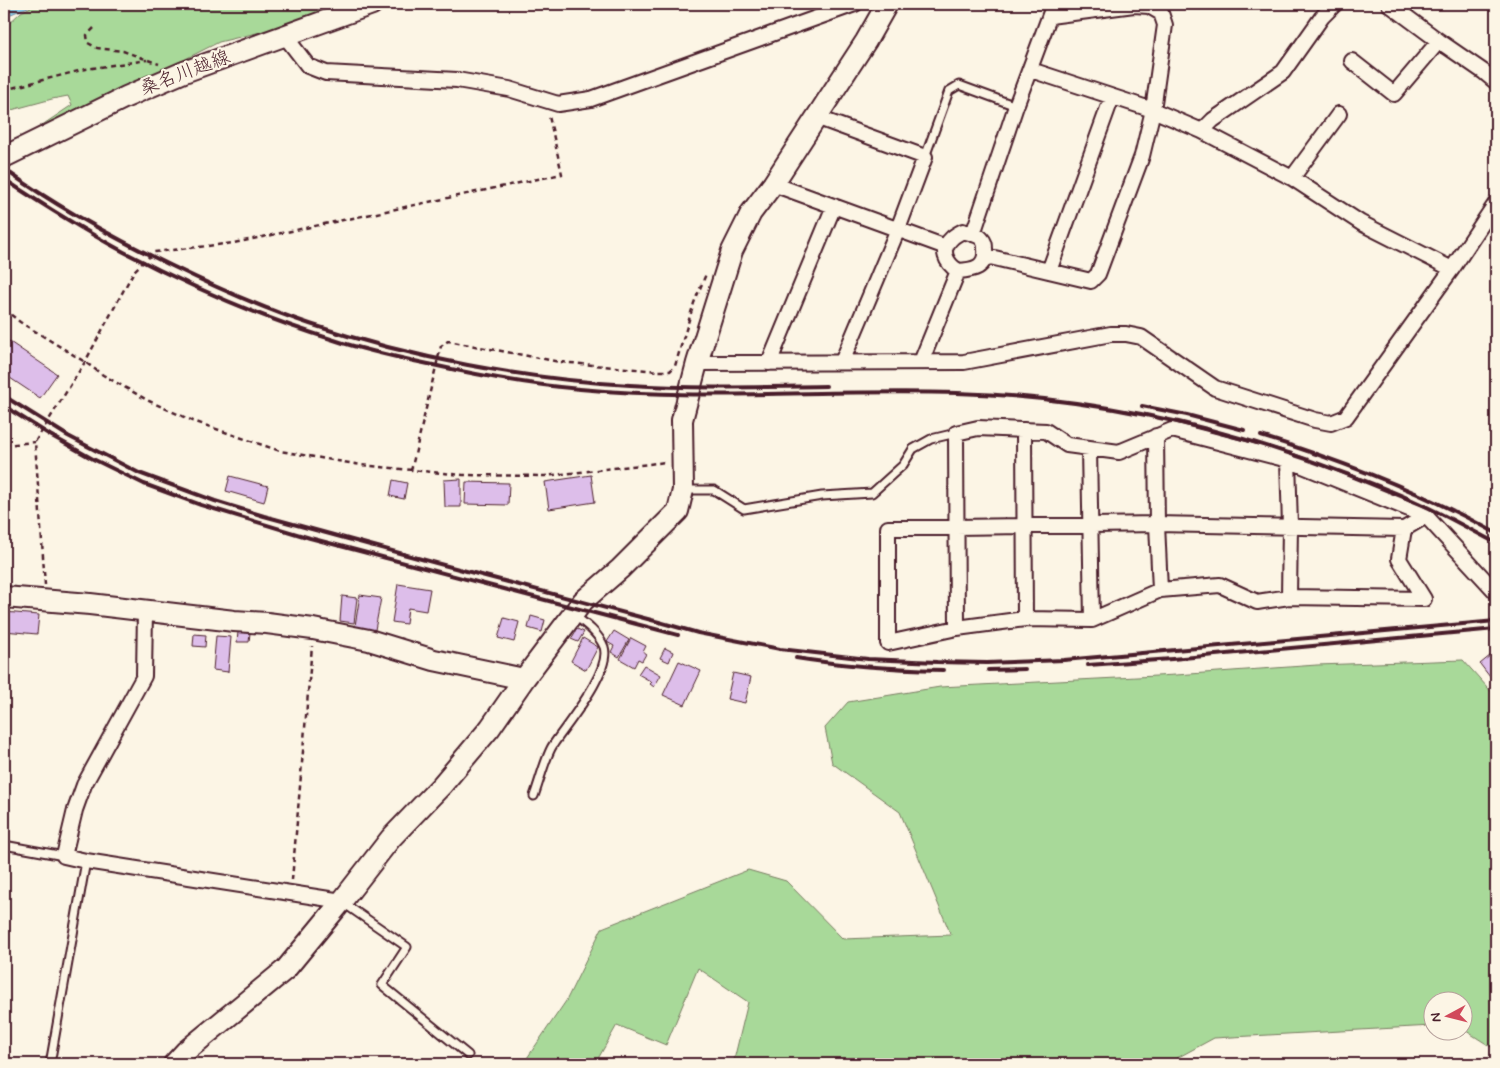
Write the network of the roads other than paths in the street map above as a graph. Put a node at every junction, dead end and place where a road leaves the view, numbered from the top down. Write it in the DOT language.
graph roads {
  1 [pos="372,4"];
  2 [pos="855,4"];
  3 [pos="887,4"];
  4 [pos="1335,4"];
  5 [pos="1389,4"];
  6 [pos="1052,10"];
  7 [pos="285,36"];
  8 [pos="1439,41"];
  9 [pos="1352,61"];
  10 [pos="1031,70"];
  11 [pos="1496,82"];
  12 [pos="1112,97"];
  13 [pos="1016,106"];
  14 [pos="1153,110"];
  15 [pos="1339,114"];
  16 [pos="817,116"];
  17 [pos="1202,132"];
  18 [pos="4,157"];
  19 [pos="925,157"];
  20 [pos="1292,178"];
  21 [pos="773,184"];
  22 [pos="1496,203"];
  23 [pos="834,206"];
  24 [pos="898,229"];
  25 [pos="973,234"];
  26 [pos="946,246"];
  27 [pos="986,256"];
  28 [pos="1452,270"];
  29 [pos="958,271"];
  30 [pos="1049,272"];
  31 [pos="842,362"];
  32 [pos="921,362"];
  33 [pos="769,363"];
  34 [pos="696,364"];
  35 [pos="1024,430"];
  36 [pos="956,433"];
  37 [pos="1156,436"];
  38 [pos="1089,448"];
  39 [pos="1288,460"];
  40 [pos="684,490"];
  41 [pos="1426,516"];
  42 [pos="1157,524"];
  43 [pos="1090,526"];
  44 [pos="1290,526"];
  45 [pos="1024,527"];
  46 [pos="956,528"];
  47 [pos="1404,529"];
  48 [pos="1160,590"];
  49 [pos="1496,592"];
  50 [pos="4,597"];
  51 [pos="1289,598"];
  52 [pos="145,610"];
  53 [pos="573,614"];
  54 [pos="1025,620"];
  55 [pos="1092,620"];
  56 [pos="957,628"];
  57 [pos="524,679"];
  58 [pos="534,796"];
  59 [pos="4,845"];
  60 [pos="64,856"];
  61 [pos="86,861"];
  62 [pos="342,901"];
  63 [pos="468,1056"];
  64 [pos="50,1064"];
  65 [pos="174,1064"];
  1 -- 7 [label="street, 桑名川越線"];
  2 -- 7 [label="street"];
  3 -- 16 [label="street"];
  4 -- 17 [label="street"];
  5 -- 8 [label="street"];
  6 -- 10 [label="street"];
  6 -- 14 [label="street"];
  7 -- 18 [label="street, 桑名川越線"];
  8 -- 9 [label="street"];
  8 -- 11 [label="street"];
  10 -- 12 [label="street"];
  10 -- 13 [label="street"];
  12 -- 14 [label="street"];
  12 -- 30 [label="street"];
  13 -- 19 [label="lane"];
  13 -- 25 [label="street"];
  14 -- 17 [label="street"];
  14 -- 30 [label="street"];
  15 -- 20 [label="street"];
  16 -- 19 [label="street"];
  16 -- 21 [label="street"];
  17 -- 20 [label="street"];
  19 -- 24 [label="street"];
  20 -- 28 [label="street"];
  21 -- 23 [label="street"];
  21 -- 34 [label="street"];
  22 -- 28 [label="street"];
  23 -- 24 [label="street"];
  23 -- 33 [label="street"];
  24 -- 26 [label="street"];
  24 -- 31 [label="street"];
  25 -- 26 [label="street"];
  25 -- 27 [label="street"];
  26 -- 29 [label="street"];
  27 -- 29 [label="street"];
  27 -- 30 [label="street"];
  28 -- 32 [label="street"];
  29 -- 32 [label="street"];
  31 -- 32 [label="street"];
  31 -- 33 [label="street"];
  33 -- 34 [label="street"];
  34 -- 40 [label="street"];
  35 -- 36 [label="street"];
  35 -- 38 [label="street"];
  35 -- 45 [label="street"];
  36 -- 40 [label="lane"];
  36 -- 46 [label="street"];
  37 -- 38 [label="street"];
  37 -- 39 [label="street"];
  37 -- 42 [label="street"];
  38 -- 43 [label="street"];
  39 -- 41 [label="street"];
  39 -- 44 [label="street"];
  40 -- 53 [label="street"];
  41 -- 47 [label="street"];
  41 -- 49 [label="street"];
  42 -- 43 [label="street"];
  42 -- 44 [label="street"];
  42 -- 48 [label="street"];
  43 -- 45 [label="street"];
  43 -- 55 [label="street"];
  44 -- 47 [label="street"];
  44 -- 51 [label="street"];
  45 -- 46 [label="street"];
  45 -- 54 [label="street"];
  46 -- 56 [label="street"];
  46 -- 56 [label="street"];
  47 -- 51 [label="street"];
  48 -- 51 [label="street"];
  48 -- 55 [label="street"];
  50 -- 52 [label="street"];
  52 -- 57 [label="street"];
  52 -- 60 [label="street"];
  53 -- 57 [label="street"];
  53 -- 58 [label="lane"];
  54 -- 55 [label="street"];
  54 -- 56 [label="street"];
  57 -- 62 [label="street"];
  59 -- 60 [label="lane"];
  60 -- 61 [label="street"];
  61 -- 62 [label="street"];
  61 -- 64 [label="lane"];
  62 -- 63 [label="lane"];
  62 -- 65 [label="street"];
}
